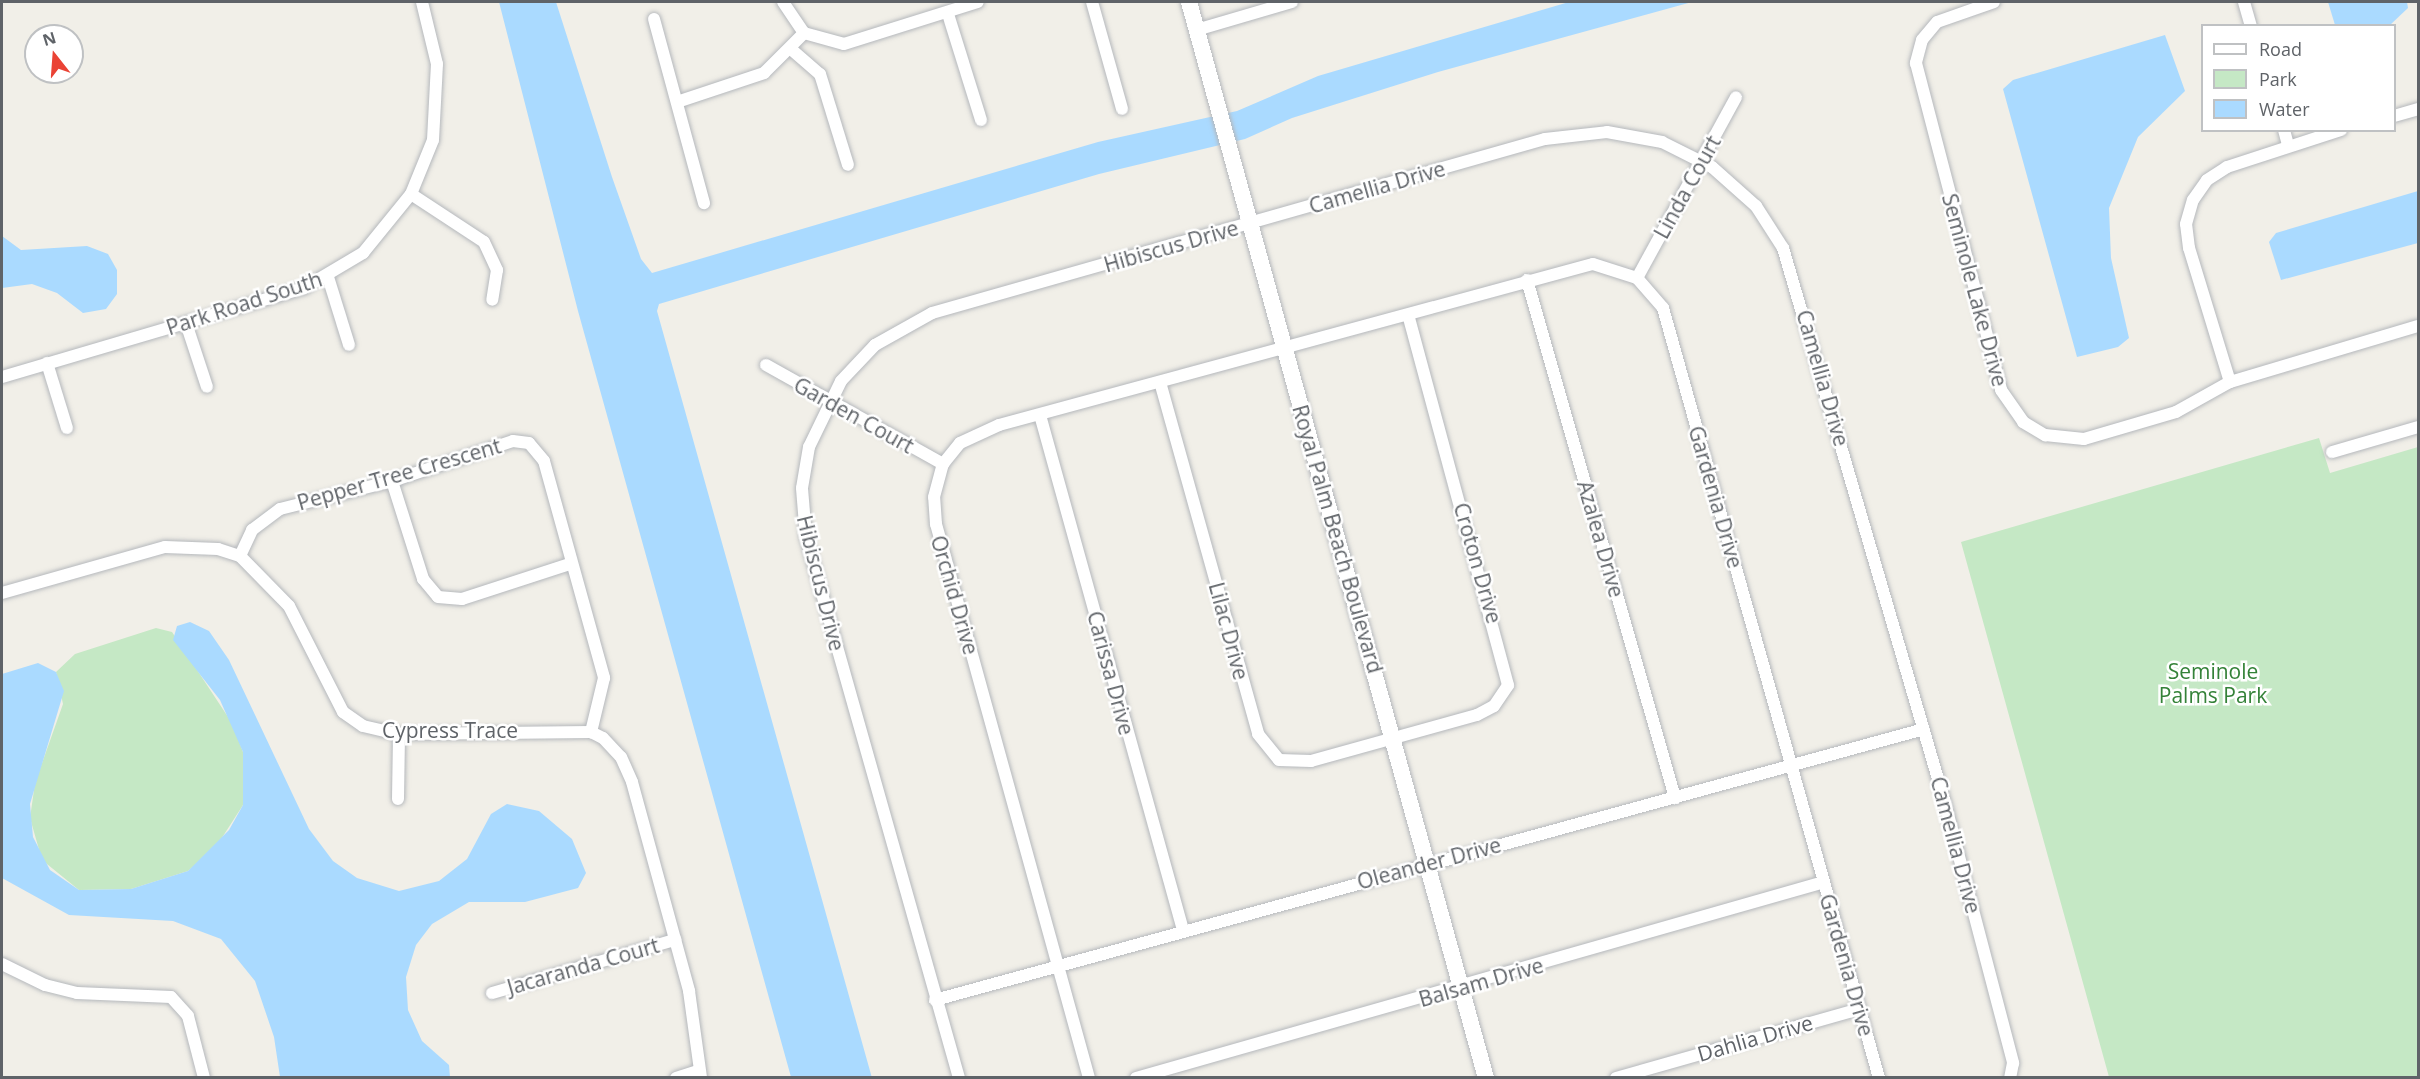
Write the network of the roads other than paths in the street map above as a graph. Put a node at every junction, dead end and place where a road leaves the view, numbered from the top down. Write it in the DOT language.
graph roads {
  1 [pos="422,2"];
  2 [pos="783,2"];
  3 [pos="978,2"];
  4 [pos="1092,2"];
  5 [pos="1189,2"];
  6 [pos="1293,2"];
  7 [pos="1994,2"];
  8 [pos="2244,2"];
  9 [pos="948,14"];
  10 [pos="654,20"];
  11 [pos="2250,24"];
  12 [pos="1196,30"];
  13 [pos="804,33"];
  14 [pos="792,50"];
  15 [pos="1736,97"];
  16 [pos="677,102"];
  17 [pos="1122,109"];
  18 [pos="2418,109"];
  19 [pos="2396,115"];
  20 [pos="981,120"];
  21 [pos="2285,132"];
  22 [pos="2334,132"];
  23 [pos="2288,145"];
  24 [pos="1702,160"];
  25 [pos="848,165"];
  26 [pos="411,194"];
  27 [pos="704,203"];
  28 [pos="1250,224"];
  29 [pos="328,277"];
  30 [pos="1638,278"];
  31 [pos="1527,280"];
  32 [pos="492,300"];
  33 [pos="1408,315"];
  34 [pos="186,323"];
  35 [pos="2418,326"];
  36 [pos="349,345"];
  37 [pos="1285,349"];
  38 [pos="47,363"];
  39 [pos="766,365"];
  40 [pos="2,377"];
  41 [pos="1160,382"];
  42 [pos="2230,382"];
  43 [pos="207,387"];
  44 [pos="828,401"];
  45 [pos="1040,415"];
  46 [pos="2418,427"];
  47 [pos="67,428"];
  48 [pos="2332,452"];
  49 [pos="943,464"];
  50 [pos="392,481"];
  51 [pos="240,556"];
  52 [pos="570,564"];
  53 [pos="2,593"];
  54 [pos="1924,729"];
  55 [pos="591,732"];
  56 [pos="399,734"];
  57 [pos="1393,738"];
  58 [pos="1791,765"];
  59 [pos="1674,798"];
  60 [pos="398,799"];
  61 [pos="1428,863"];
  62 [pos="1824,882"];
  63 [pos="1182,930"];
  64 [pos="675,940"];
  65 [pos="2,964"];
  66 [pos="1059,966"];
  67 [pos="1462,988"];
  68 [pos="492,993"];
  69 [pos="934,1000"];
  70 [pos="1860,1008"];
  71 [pos="699,1074"];
  72 [pos="204,1077"];
  73 [pos="676,1077"];
  74 [pos="959,1077"];
  75 [pos="1089,1077"];
  76 [pos="1136,1077"];
  77 [pos="1486,1077"];
  78 [pos="1616,1077"];
  79 [pos="1879,1077"];
  80 [pos="2010,1077"];
  1 -- 26 [label="street, Park Road South"];
  2 -- 13 [label="street"];
  3 -- 9 [label="street"];
  4 -- 17 [label="street"];
  5 -- 12 [label="street, Royal Palm Beach Boulevard"];
  6 -- 12 [label="street"];
  7 -- 42 [label="street, Seminole Lake Drive"];
  8 -- 11 [label="street"];
  9 -- 13 [label="street"];
  9 -- 20 [label="street"];
  10 -- 16 [label="street"];
  12 -- 28 [label="street, Royal Palm Beach Boulevard"];
  13 -- 14 [label="street"];
  14 -- 16 [label="street"];
  14 -- 25 [label="street"];
  15 -- 24 [label="street, Linda Court"];
  16 -- 27 [label="street"];
  18 -- 19 [label="street"];
  21 -- 23 [label="street"];
  22 -- 23 [label="street"];
  23 -- 42 [label="street"];
  24 -- 28 [label="street, Camellia Drive"];
  24 -- 30 [label="street, Linda Court"];
  24 -- 54 [label="street, Camellia Drive"];
  26 -- 29 [label="street, Park Road South"];
  26 -- 32 [label="street"];
  28 -- 37 [label="street, Royal Palm Beach Boulevard"];
  28 -- 44 [label="street, Hibiscus Drive"];
  29 -- 34 [label="street, Park Road South"];
  29 -- 36 [label="street"];
  30 -- 31 [label="street"];
  30 -- 58 [label="street, Gardenia Drive"];
  31 -- 33 [label="street"];
  31 -- 59 [label="street, Azalea Drive"];
  33 -- 37 [label="street"];
  33 -- 57 [label="street, Croton Drive"];
  34 -- 38 [label="street, Park Road South"];
  34 -- 43 [label="street"];
  35 -- 42 [label="street, Seminole Lake Drive"];
  37 -- 41 [label="street"];
  37 -- 57 [label="street, Royal Palm Beach Boulevard"];
  38 -- 40 [label="street, Park Road South"];
  38 -- 47 [label="street"];
  39 -- 44 [label="street, Garden Court"];
  41 -- 45 [label="street"];
  41 -- 57 [label="street, Lilac Drive"];
  44 -- 49 [label="street, Garden Court"];
  44 -- 69 [label="street, Hibiscus Drive"];
  45 -- 49 [label="street"];
  45 -- 63 [label="street, Carissa Drive"];
  46 -- 48 [label="street"];
  49 -- 66 [label="street, Orchid Drive"];
  50 -- 51 [label="street, Pepper Tree Crescent"];
  50 -- 52 [label="street"];
  50 -- 52 [label="street, Pepper Tree Crescent"];
  51 -- 53 [label="street"];
  51 -- 56 [label="street, Cypress Trace"];
  52 -- 55 [label="street, Pepper Tree Crescent"];
  54 -- 58 [label="street, Oleander Drive"];
  54 -- 80 [label="street, Camellia Drive"];
  55 -- 56 [label="street, Cypress Trace"];
  55 -- 64 [label="street"];
  56 -- 60 [label="street"];
  57 -- 61 [label="street, Royal Palm Beach Boulevard"];
  58 -- 59 [label="street, Oleander Drive"];
  58 -- 62 [label="street, Gardenia Drive"];
  59 -- 61 [label="street, Oleander Drive"];
  61 -- 63 [label="street, Oleander Drive"];
  61 -- 67 [label="street, Royal Palm Beach Boulevard"];
  62 -- 67 [label="street, Balsam Drive"];
  62 -- 70 [label="street, Gardenia Drive"];
  63 -- 66 [label="street, Oleander Drive"];
  64 -- 68 [label="street, Jacaranda Court"];
  64 -- 71 [label="street"];
  65 -- 72 [label="street"];
  66 -- 69 [label="street, Oleander Drive"];
  66 -- 75 [label="street, Orchid Drive"];
  67 -- 76 [label="street, Balsam Drive"];
  67 -- 77 [label="street, Royal Palm Beach Boulevard"];
  69 -- 74 [label="street, Hibiscus Drive"];
  70 -- 78 [label="street, Dahlia Drive"];
  70 -- 79 [label="street, Gardenia Drive"];
  71 -- 73 [label="street"];
}
